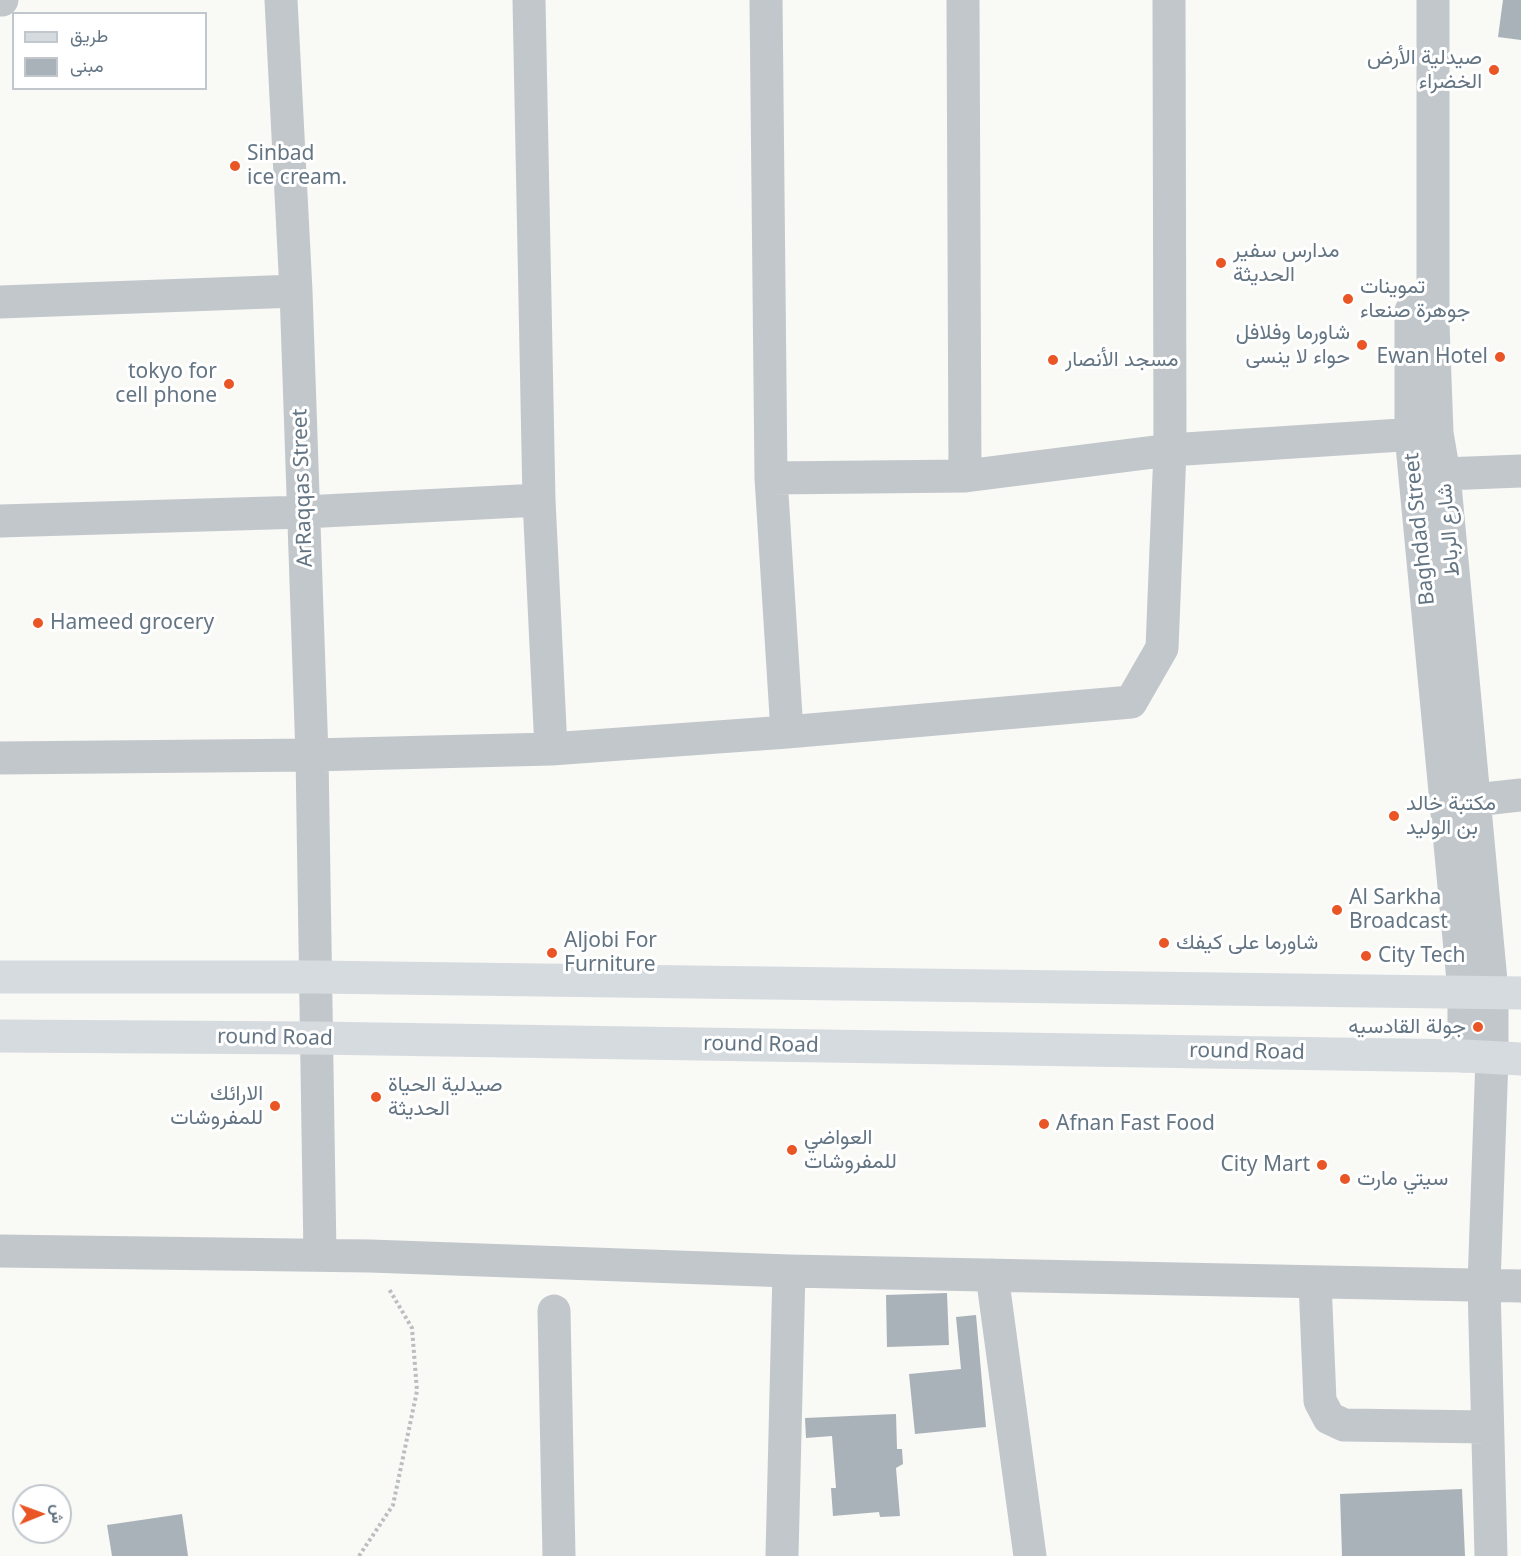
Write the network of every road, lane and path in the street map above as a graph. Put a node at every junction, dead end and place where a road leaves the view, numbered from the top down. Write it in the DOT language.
graph roads {
  1 [pos="281,0"];
  2 [pos="529,0"];
  3 [pos="766,0"];
  4 [pos="963,0"];
  5 [pos="1169,0"];
  6 [pos="1411,0"];
  7 [pos="1433,0"];
  8 [pos="296,291"];
  9 [pos="0,302"];
  10 [pos="1424,434"];
  11 [pos="1170,450"];
  12 [pos="1521,471"];
  13 [pos="1444,474"];
  14 [pos="965,476"];
  15 [pos="771,478"];
  16 [pos="539,500"];
  17 [pos="304,512"];
  18 [pos="0,521"];
  19 [pos="787,732"];
  20 [pos="551,749"];
  21 [pos="312,755"];
  22 [pos="0,758"];
  23 [pos="1521,795"];
  24 [pos="1475,800"];
  25 [pos="315,976"];
  26 [pos="0,977"];
  27 [pos="1492,992"];
  28 [pos="0,1036"];
  29 [pos="315,1038"];
  30 [pos="1492,1057"];
  31 [pos="0,1251"];
  32 [pos="320,1255"];
  33 [pos="370,1256"];
  34 [pos="789,1271"];
  35 [pos="992,1275"];
  36 [pos="1315,1282"];
  37 [pos="1484,1285"];
  38 [pos="1521,1286"];
  39 [pos="555,1311"];
  40 [pos="1487,1427"];
  41 [pos="359,1556"];
  42 [pos="559,1556"];
  43 [pos="782,1556"];
  44 [pos="1030,1556"];
  45 [pos="1491,1556"];
  1 -- 8 [label="street, ArRaqqas Street"];
  2 -- 16 [label="street"];
  3 -- 15 [label="street"];
  4 -- 14 [label="street"];
  5 -- 11 [label="street"];
  6 -- 10 [label="street, Baghdad Street"];
  7 -- 10 [label="street, شارع الرباط"];
  8 -- 9 [label="street"];
  8 -- 17 [label="street, ArRaqqas Street"];
  10 -- 11 [label="street"];
  10 -- 13 [label="street, شارع الرباط"];
  10 -- 27 [label="street, Baghdad Street"];
  11 -- 14 [label="street"];
  11 -- 19 [label="street"];
  12 -- 13 [label="street"];
  13 -- 24 [label="street, شارع الرباط"];
  14 -- 15 [label="street"];
  15 -- 19 [label="street"];
  16 -- 17 [label="street"];
  16 -- 20 [label="street"];
  17 -- 18 [label="street"];
  17 -- 21 [label="street, ArRaqqas Street"];
  19 -- 20 [label="street"];
  20 -- 21 [label="street"];
  21 -- 22 [label="street"];
  21 -- 25 [label="street, ArRaqqas Street"];
  23 -- 24 [label="street"];
  24 -- 27 [label="street, شارع الرباط"];
  25 -- 26 [label="main road"];
  25 -- 27 [label="main road"];
  25 -- 29 [label="street, ArRaqqas Street"];
  27 -- 30 [label="street, Baghdad Street"];
  28 -- 29 [label="main road, round Road"];
  29 -- 30 [label="main road, round Road"];
  29 -- 32 [label="street, ArRaqqas Street"];
  30 -- 37 [label="street, Baghdad Street"];
  31 -- 32 [label="street"];
  32 -- 33 [label="street"];
  33 -- 34 [label="street"];
  33 -- 41 [label="path"];
  34 -- 35 [label="street"];
  34 -- 43 [label="street"];
  35 -- 36 [label="street"];
  35 -- 44 [label="street"];
  36 -- 37 [label="street"];
  36 -- 40 [label="street"];
  37 -- 38 [label="street"];
  37 -- 40 [label="street, Baghdad Street"];
  39 -- 42 [label="street"];
  40 -- 45 [label="street, Baghdad Street"];
}
